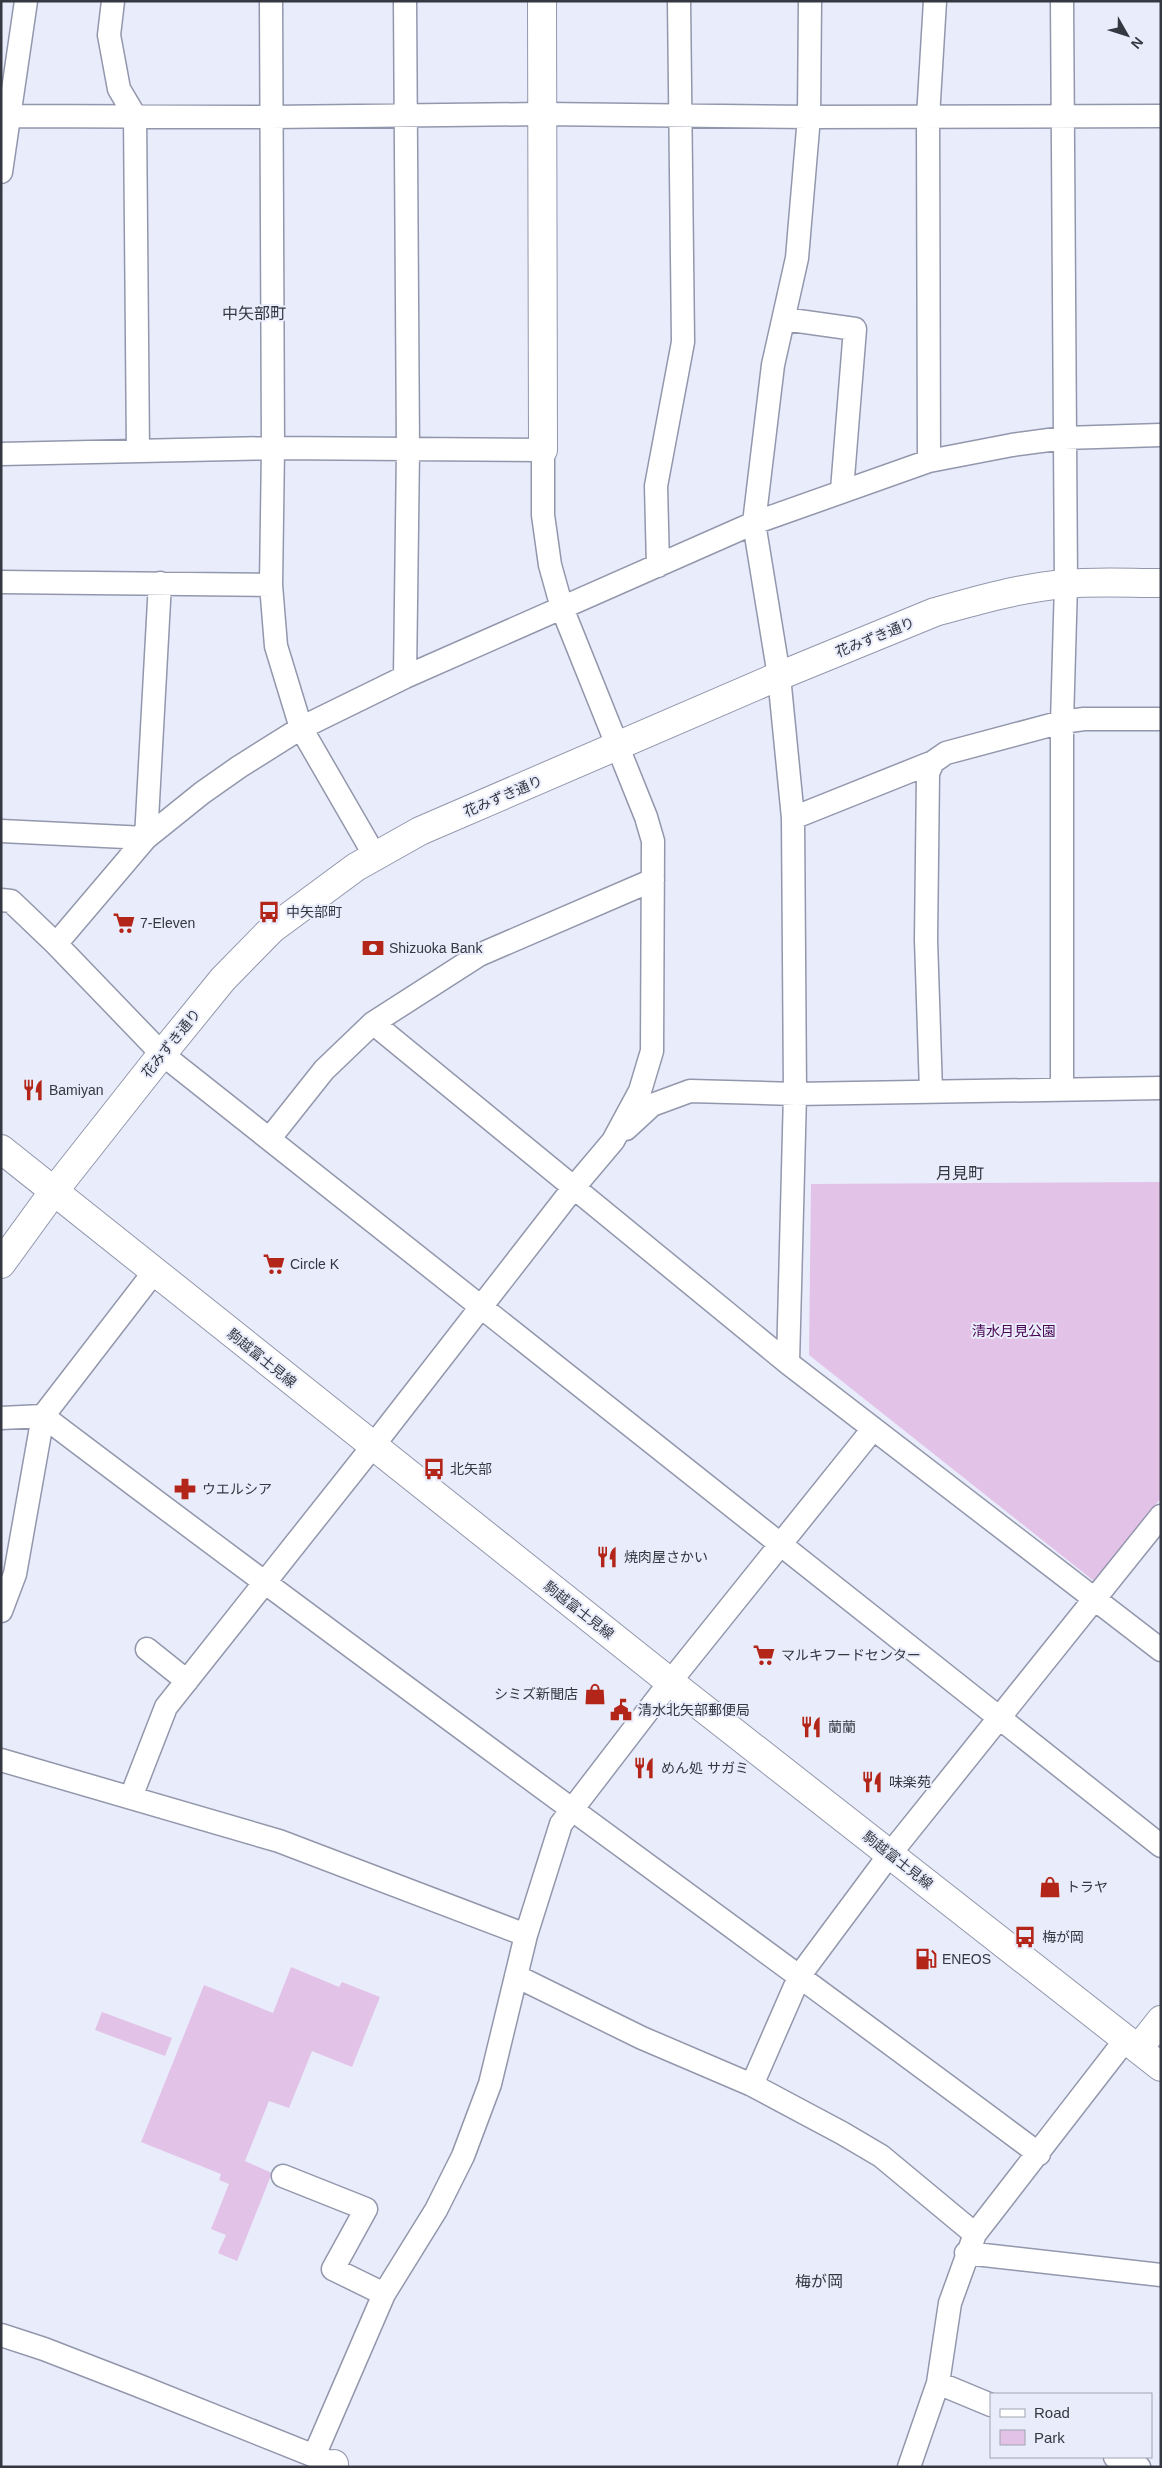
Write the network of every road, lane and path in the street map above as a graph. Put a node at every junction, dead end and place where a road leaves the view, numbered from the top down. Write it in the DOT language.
graph roads {
  1 [pos="26,1"];
  2 [pos="113,1"];
  3 [pos="271,1"];
  4 [pos="405,1"];
  5 [pos="542,1"];
  6 [pos="679,1"];
  7 [pos="810,1"];
  8 [pos="935,1"];
  9 [pos="1062,1"];
  10 [pos="542,114"];
  11 [pos="680,114"];
  12 [pos="9,116"];
  13 [pos="135,116"];
  14 [pos="406,116"];
  15 [pos="1161,116"];
  16 [pos="271,117"];
  17 [pos="809,117"];
  18 [pos="928,117"];
  19 [pos="1062,117"];
  20 [pos="2,168"];
  21 [pos="1,172"];
  22 [pos="784,319"];
  23 [pos="1161,434"];
  24 [pos="1064,438"];
  25 [pos="273,448"];
  26 [pos="408,450"];
  27 [pos="543,450"];
  28 [pos="138,451"];
  29 [pos="1,454"];
  30 [pos="929,461"];
  31 [pos="842,490"];
  32 [pos="754,523"];
  33 [pos="658,566"];
  34 [pos="1,582"];
  35 [pos="160,583"];
  36 [pos="1161,583"];
  37 [pos="1066,584"];
  38 [pos="271,585"];
  39 [pos="562,608"];
  40 [pos="779,676"];
  41 [pos="405,678"];
  42 [pos="1161,719"];
  43 [pos="1062,722"];
  44 [pos="301,728"];
  45 [pos="616,746"];
  46 [pos="933,762"];
  47 [pos="793,818"];
  48 [pos="1,831"];
  49 [pos="146,838"];
  50 [pos="376,856"];
  51 [pos="653,880"];
  52 [pos="1,900"];
  53 [pos="56,944"];
  54 [pos="373,1023"];
  55 [pos="162,1054"];
  56 [pos="1161,1088"];
  57 [pos="1062,1089"];
  58 [pos="931,1091"];
  59 [pos="795,1094"];
  60 [pos="270,1138"];
  61 [pos="613,1141"];
  62 [pos="1,1149"];
  63 [pos="574,1186"];
  64 [pos="54,1191"];
  65 [pos="1,1264"];
  66 [pos="154,1272"];
  67 [pos="481,1308"];
  68 [pos="788,1363"];
  69 [pos="43,1416"];
  70 [pos="1,1418"];
  71 [pos="874,1429"];
  72 [pos="373,1446"];
  73 [pos="1161,1516"];
  74 [pos="780,1544"];
  75 [pos="264,1584"];
  76 [pos="1095,1599"];
  77 [pos="1,1612"];
  78 [pos="147,1649"];
  79 [pos="1161,1650"];
  80 [pos="187,1681"];
  81 [pos="670,1682"];
  82 [pos="999,1720"];
  83 [pos="1,1760"];
  84 [pos="131,1797"];
  85 [pos="570,1810"];
  86 [pos="1161,1846"];
  87 [pos="890,1854"];
  88 [pos="526,1935"];
  89 [pos="516,1976"];
  90 [pos="800,1976"];
  91 [pos="1161,2020"];
  92 [pos="1132,2044"];
  93 [pos="1161,2067"];
  94 [pos="752,2085"];
  95 [pos="1039,2154"];
  96 [pos="282,2176"];
  97 [pos="971,2243"];
  98 [pos="1161,2275"];
  99 [pos="384,2294"];
  100 [pos="1,2335"];
  101 [pos="938,2383"];
  102 [pos="990,2405"];
  103 [pos="1117,2458"];
  104 [pos="330,2463"];
  105 [pos="909,2467"];
  106 [pos="1139,2467"];
  1 -- 12 [label="street"];
  2 -- 13 [label="street"];
  3 -- 16 [label="street"];
  4 -- 14 [label="street"];
  5 -- 10 [label="street"];
  6 -- 11 [label="street"];
  7 -- 17 [label="street"];
  8 -- 18 [label="street"];
  9 -- 19 [label="street"];
  10 -- 11 [label="street"];
  10 -- 14 [label="street"];
  10 -- 27 [label="street"];
  11 -- 17 [label="street"];
  11 -- 33 [label="street"];
  12 -- 13 [label="street"];
  12 -- 20 [label="street"];
  13 -- 16 [label="street"];
  13 -- 28 [label="street"];
  14 -- 16 [label="street"];
  14 -- 26 [label="street"];
  15 -- 19 [label="street"];
  16 -- 25 [label="street"];
  17 -- 18 [label="street"];
  17 -- 22 [label="street"];
  18 -- 19 [label="street"];
  18 -- 30 [label="street"];
  19 -- 24 [label="street"];
  20 -- 21 [label="street"];
  22 -- 31 [label="street"];
  22 -- 32 [label="street"];
  23 -- 24 [label="street"];
  24 -- 30 [label="street"];
  24 -- 37 [label="street"];
  25 -- 26 [label="street"];
  25 -- 28 [label="street"];
  25 -- 38 [label="street"];
  26 -- 27 [label="street"];
  26 -- 41 [label="street"];
  27 -- 39 [label="street"];
  28 -- 29 [label="street"];
  30 -- 31 [label="street"];
  31 -- 32 [label="street"];
  32 -- 33 [label="street"];
  32 -- 40 [label="street"];
  33 -- 39 [label="street"];
  34 -- 35 [label="street"];
  35 -- 38 [label="street"];
  35 -- 49 [label="street"];
  36 -- 37 [label="street, 花みずき通り"];
  37 -- 40 [label="street, 花みずき通り"];
  37 -- 43 [label="street"];
  38 -- 44 [label="street"];
  39 -- 41 [label="street"];
  39 -- 45 [label="street"];
  40 -- 45 [label="street, 花みずき通り"];
  40 -- 47 [label="street"];
  41 -- 44 [label="street"];
  42 -- 43 [label="street"];
  43 -- 46 [label="street"];
  43 -- 57 [label="street"];
  44 -- 49 [label="street"];
  44 -- 50 [label="street"];
  45 -- 50 [label="street, 花みずき通り"];
  45 -- 51 [label="street"];
  46 -- 47 [label="street"];
  46 -- 58 [label="street"];
  47 -- 59 [label="street"];
  48 -- 49 [label="street"];
  49 -- 53 [label="street"];
  50 -- 55 [label="street, 花みずき通り"];
  51 -- 54 [label="street"];
  51 -- 61 [label="street"];
  52 -- 53 [label="street"];
  53 -- 55 [label="street"];
  54 -- 60 [label="street"];
  54 -- 63 [label="street"];
  55 -- 60 [label="street"];
  55 -- 64 [label="street, 花みずき通り"];
  56 -- 57 [label="street"];
  57 -- 58 [label="street"];
  58 -- 59 [label="street"];
  59 -- 61 [label="street"];
  59 -- 68 [label="street"];
  60 -- 67 [label="street"];
  61 -- 63 [label="street"];
  62 -- 64 [label="street, 駒越富士見線"];
  63 -- 67 [label="street"];
  63 -- 68 [label="street"];
  64 -- 65 [label="street, 花みずき通り"];
  64 -- 66 [label="street, 駒越富士見線"];
  66 -- 69 [label="street"];
  66 -- 72 [label="street, 駒越富士見線"];
  67 -- 72 [label="street"];
  67 -- 74 [label="street"];
  68 -- 71 [label="street"];
  69 -- 70 [label="street"];
  69 -- 75 [label="street"];
  69 -- 77 [label="street"];
  71 -- 74 [label="street"];
  71 -- 76 [label="street"];
  72 -- 75 [label="street"];
  72 -- 81 [label="street, 駒越富士見線"];
  73 -- 76 [label="street"];
  74 -- 81 [label="street"];
  74 -- 82 [label="street"];
  75 -- 80 [label="street"];
  75 -- 85 [label="street"];
  76 -- 79 [label="street"];
  76 -- 82 [label="street"];
  78 -- 80 [label="street"];
  80 -- 84 [label="street"];
  81 -- 85 [label="street"];
  81 -- 87 [label="street, 駒越富士見線"];
  82 -- 86 [label="street"];
  82 -- 87 [label="street"];
  83 -- 84 [label="street"];
  84 -- 88 [label="street"];
  85 -- 88 [label="street"];
  85 -- 90 [label="street"];
  87 -- 90 [label="street"];
  87 -- 92 [label="street, 駒越富士見線"];
  88 -- 89 [label="street"];
  89 -- 94 [label="street"];
  89 -- 99 [label="street"];
  90 -- 94 [label="street"];
  90 -- 95 [label="street"];
  91 -- 92 [label="street"];
  92 -- 93 [label="street, 駒越富士見線"];
  92 -- 95 [label="street"];
  94 -- 97 [label="street"];
  95 -- 97 [label="street"];
  96 -- 99 [label="street"];
  97 -- 98 [label="street"];
  97 -- 101 [label="street"];
  99 -- 104 [label="street"];
  100 -- 104 [label="street"];
  101 -- 102 [label="street"];
  101 -- 105 [label="street"];
  103 -- 106 [label="street"];
}
